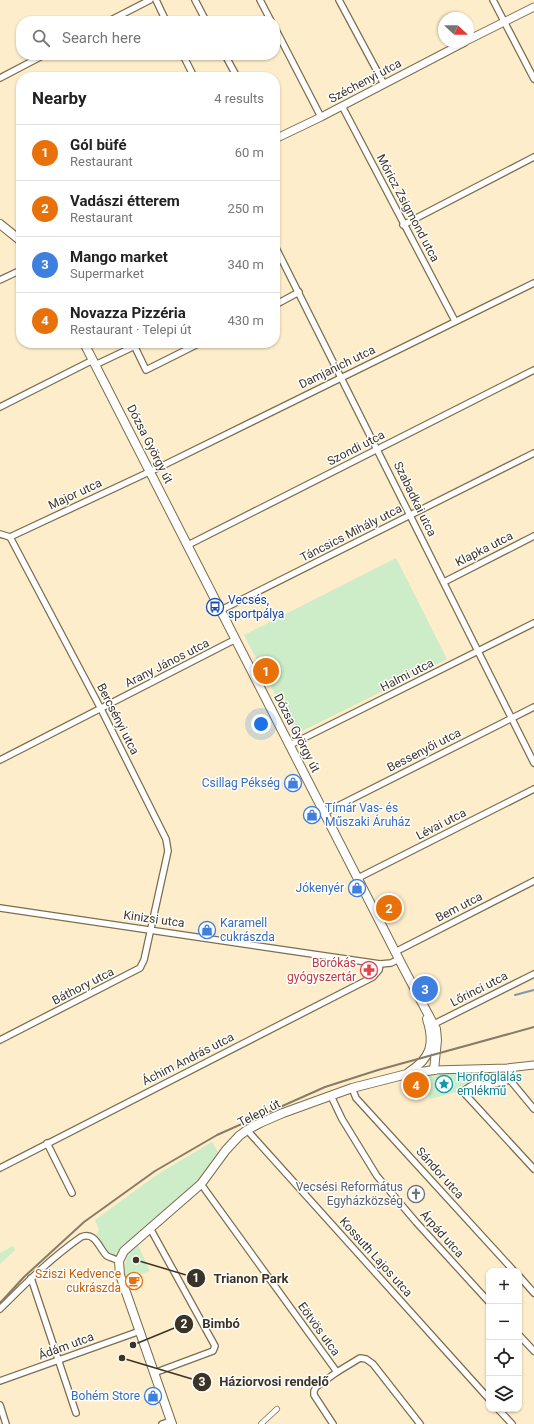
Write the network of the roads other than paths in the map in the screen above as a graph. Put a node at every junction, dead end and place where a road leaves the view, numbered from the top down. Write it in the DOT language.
graph roads {
  1 [pos="150,0"];
  2 [pos="156,0"];
  3 [pos="195,0"];
  4 [pos="260,0"];
  5 [pos="339,0"];
  6 [pos="493,0"];
  7 [pos="534,6"];
  8 [pos="119,16"];
  9 [pos="164,16"];
  10 [pos="203,16"];
  11 [pos="268,16"];
  12 [pos="504,22"];
  13 [pos="474,37"];
  14 [pos="280,38"];
  15 [pos="453,48"];
  16 [pos="34,60"];
  17 [pos="186,60"];
  18 [pos="228,60"];
  19 [pos="192,72"];
  20 [pos="234,72"];
  21 [pos="0,78"];
  22 [pos="534,79"];
  23 [pos="384,84"];
  24 [pos="342,106"];
  25 [pos="320,117"];
  26 [pos="280,137"];
  27 [pos="534,157"];
  28 [pos="0,224"];
  29 [pos="403,225"];
  30 [pos="10,232"];
  31 [pos="16,234"];
  32 [pos="16,237"];
  33 [pos="280,256"];
  34 [pos="16,272"];
  35 [pos="0,280"];
  36 [pos="534,283"];
  37 [pos="299,292"];
  38 [pos="280,302"];
  39 [pos="455,321"];
  40 [pos="86,348"];
  41 [pos="127,348"];
  42 [pos="135,348"];
  43 [pos="190,348"];
  44 [pos="94,363"];
  45 [pos="534,370"];
  46 [pos="342,377"];
  47 [pos="0,407"];
  48 [pos="378,449"];
  49 [pos="534,453"];
  50 [pos="150,472"];
  51 [pos="410,515"];
  52 [pos="0,534"];
  53 [pos="534,536"];
  54 [pos="10,537"];
  55 [pos="188,545"];
  56 [pos="444,582"];
  57 [pos="221,610"];
  58 [pos="534,623"];
  59 [pos="236,639"];
  60 [pos="478,651"];
  61 [pos="534,707"];
  62 [pos="101,709"];
  63 [pos="511,718"];
  64 [pos="290,746"];
  65 [pos="0,760"];
  66 [pos="534,764"];
  67 [pos="534,789"];
  68 [pos="324,813"];
  69 [pos="358,878"];
  70 [pos="534,881"];
  71 [pos="0,908"];
  72 [pos="151,930"];
  73 [pos="397,955"];
  74 [pos="380,964"];
  75 [pos="534,974"];
  76 [pos="423,1006"];
  77 [pos="434,1024"];
  78 [pos="0,1040"];
  79 [pos="426,1058"];
  80 [pos="534,1065"];
  81 [pos="507,1068"];
  82 [pos="434,1070"];
  83 [pos="407,1074"];
  84 [pos="510,1080"];
  85 [pos="352,1088"];
  86 [pos="331,1096"];
  87 [pos="534,1109"];
  88 [pos="247,1130"];
  89 [pos="47,1143"];
  90 [pos="0,1168"];
  91 [pos="534,1169"];
  92 [pos="202,1184"];
  93 [pos="72,1192"];
  94 [pos="150,1228"];
  95 [pos="119,1261"];
  96 [pos="511,1268"];
  97 [pos="31,1278"];
  98 [pos="522,1279"];
  99 [pos="534,1293"];
  100 [pos="486,1299"];
  101 [pos="0,1309"];
  102 [pos="140,1331"];
  103 [pos="522,1338"];
  104 [pos="534,1351"];
  105 [pos="58,1361"];
  106 [pos="337,1372"];
  107 [pos="154,1373"];
  108 [pos="0,1381"];
  109 [pos="486,1396"];
  110 [pos="0,1405"];
  111 [pos="277,1409"];
  112 [pos="501,1412"];
  113 [pos="76,1413"];
  114 [pos="172,1422"];
  115 [pos="6,1424"];
  116 [pos="162,1424"];
  117 [pos="261,1424"];
  118 [pos="333,1424"];
  119 [pos="420,1424"];
  120 [pos="512,1424"];
  1 -- 8 [label="street"];
  2 -- 9 [label="street"];
  3 -- 10 [label="street"];
  4 -- 11 [label="street"];
  5 -- 23 [label="street"];
  6 -- 12 [label="street"];
  7 -- 12 [label="street"];
  12 -- 13 [label="street"];
  12 -- 22 [label="street"];
  14 -- 25 [label="street"];
  15 -- 23 [label="street, Széchenyi utca"];
  16 -- 21 [label="street"];
  17 -- 19 [label="street"];
  18 -- 20 [label="street"];
  23 -- 24 [label="street, Széchenyi utca"];
  24 -- 25 [label="street, Széchenyi utca"];
  24 -- 29 [label="street, Móricz Zsigmond utca"];
  25 -- 26 [label="street, Széchenyi utca"];
  27 -- 29 [label="street"];
  28 -- 30 [label="main road"];
  29 -- 39 [label="street, Móricz Zsigmond utca"];
  30 -- 31 [label="main road"];
  30 -- 32 [label="main road"];
  33 -- 37 [label="street, Szabadkai utca"];
  34 -- 35 [label="street"];
  36 -- 39 [label="street, Damjanich utca"];
  37 -- 38 [label="street"];
  37 -- 46 [label="street, Szabadkai utca"];
  39 -- 46 [label="street, Damjanich utca"];
  40 -- 44 [label="main road, Dózsa György út"];
  41 -- 44 [label="street"];
  42 -- 43 [label="street"];
  44 -- 47 [label="street"];
  44 -- 50 [label="main road, Dózsa György út"];
  45 -- 48 [label="street, Szondi utca"];
  46 -- 48 [label="street, Szabadkai utca"];
  46 -- 50 [label="street, Damjanich utca"];
  48 -- 51 [label="street, Szabadkai utca"];
  48 -- 55 [label="street, Szondi utca"];
  49 -- 51 [label="street, Táncsics Mihály utca"];
  50 -- 54 [label="street, Major utca"];
  50 -- 55 [label="main road, Dózsa György út"];
  51 -- 56 [label="street, Szabadkai utca"];
  51 -- 57 [label="street, Táncsics Mihály utca"];
  52 -- 54 [label="street"];
  53 -- 56 [label="street, Klapka utca"];
  54 -- 62 [label="street, Bercsényi utca"];
  55 -- 57 [label="main road, Dózsa György út"];
  56 -- 60 [label="street, Szabadkai utca"];
  57 -- 59 [label="main road, Dózsa György út"];
  58 -- 60 [label="street, Halmi utca"];
  59 -- 62 [label="street, Arany János utca"];
  59 -- 64 [label="main road, Dózsa György út"];
  60 -- 63 [label="street, Szabadkai utca"];
  60 -- 64 [label="street, Halmi utca"];
  61 -- 63 [label="street, Bessenyői utca"];
  62 -- 65 [label="street, Arany János utca"];
  62 -- 72 [label="street, Bercsényi utca"];
  63 -- 66 [label="street, Szabadkai utca"];
  63 -- 68 [label="street, Bessenyői utca"];
  64 -- 68 [label="main road, Dózsa György út"];
  67 -- 69 [label="street, Lévai utca"];
  68 -- 69 [label="main road, Dózsa György út"];
  69 -- 73 [label="main road, Dózsa György út"];
  70 -- 73 [label="street, Bem utca"];
  71 -- 72 [label="street, Kinizsi utca"];
  72 -- 74 [label="street, Kinizsi utca"];
  72 -- 78 [label="street, Báthory utca"];
  73 -- 74 [label="street, Kinizsi utca"];
  73 -- 76 [label="main road, Dózsa György út"];
  74 -- 89 [label="street, Áchim András utca"];
  75 -- 77 [label="street, Lőrinci utca"];
  76 -- 77 [label="main road, Dózsa György út"];
  76 -- 79 [label="main road, Dózsa György út"];
  77 -- 82 [label="main road, Dózsa György út"];
  79 -- 82 [label="main road"];
  79 -- 83 [label="main road"];
  80 -- 81 [label="street"];
  81 -- 82 [label="street"];
  81 -- 84 [label="street"];
  82 -- 83 [label="main road, Telepi út"];
  83 -- 85 [label="main road, Telepi út"];
  84 -- 87 [label="street"];
  84 -- 91 [label="street"];
  85 -- 86 [label="main road, Telepi út"];
  85 -- 96 [label="street, Sándor utca"];
  86 -- 88 [label="main road, Telepi út"];
  86 -- 100 [label="street, Árpád utca"];
  88 -- 92 [label="main road, Telepi út"];
  88 -- 109 [label="street, Kossuth Lajos utca"];
  89 -- 90 [label="street, Áchim András utca"];
  89 -- 93 [label="street"];
  92 -- 94 [label="main road, Telepi út"];
  92 -- 106 [label="street, Eötvös utca"];
  94 -- 95 [label="main road, Telepi út"];
  94 -- 107 [label="street"];
  95 -- 97 [label="street"];
  95 -- 102 [label="main road"];
  97 -- 101 [label="street"];
  97 -- 105 [label="street"];
  98 -- 99 [label="street"];
  102 -- 105 [label="street, Ádám utca"];
  102 -- 107 [label="main road"];
  103 -- 104 [label="street"];
  105 -- 108 [label="street, Ádám utca"];
  105 -- 113 [label="street"];
  106 -- 118 [label="street, Eötvös utca"];
  106 -- 119 [label="street"];
  107 -- 114 [label="main road"];
  110 -- 115 [label="street"];
  111 -- 117 [label="street"];
  112 -- 120 [label="street"];
  114 -- 116 [label="street"];
}
